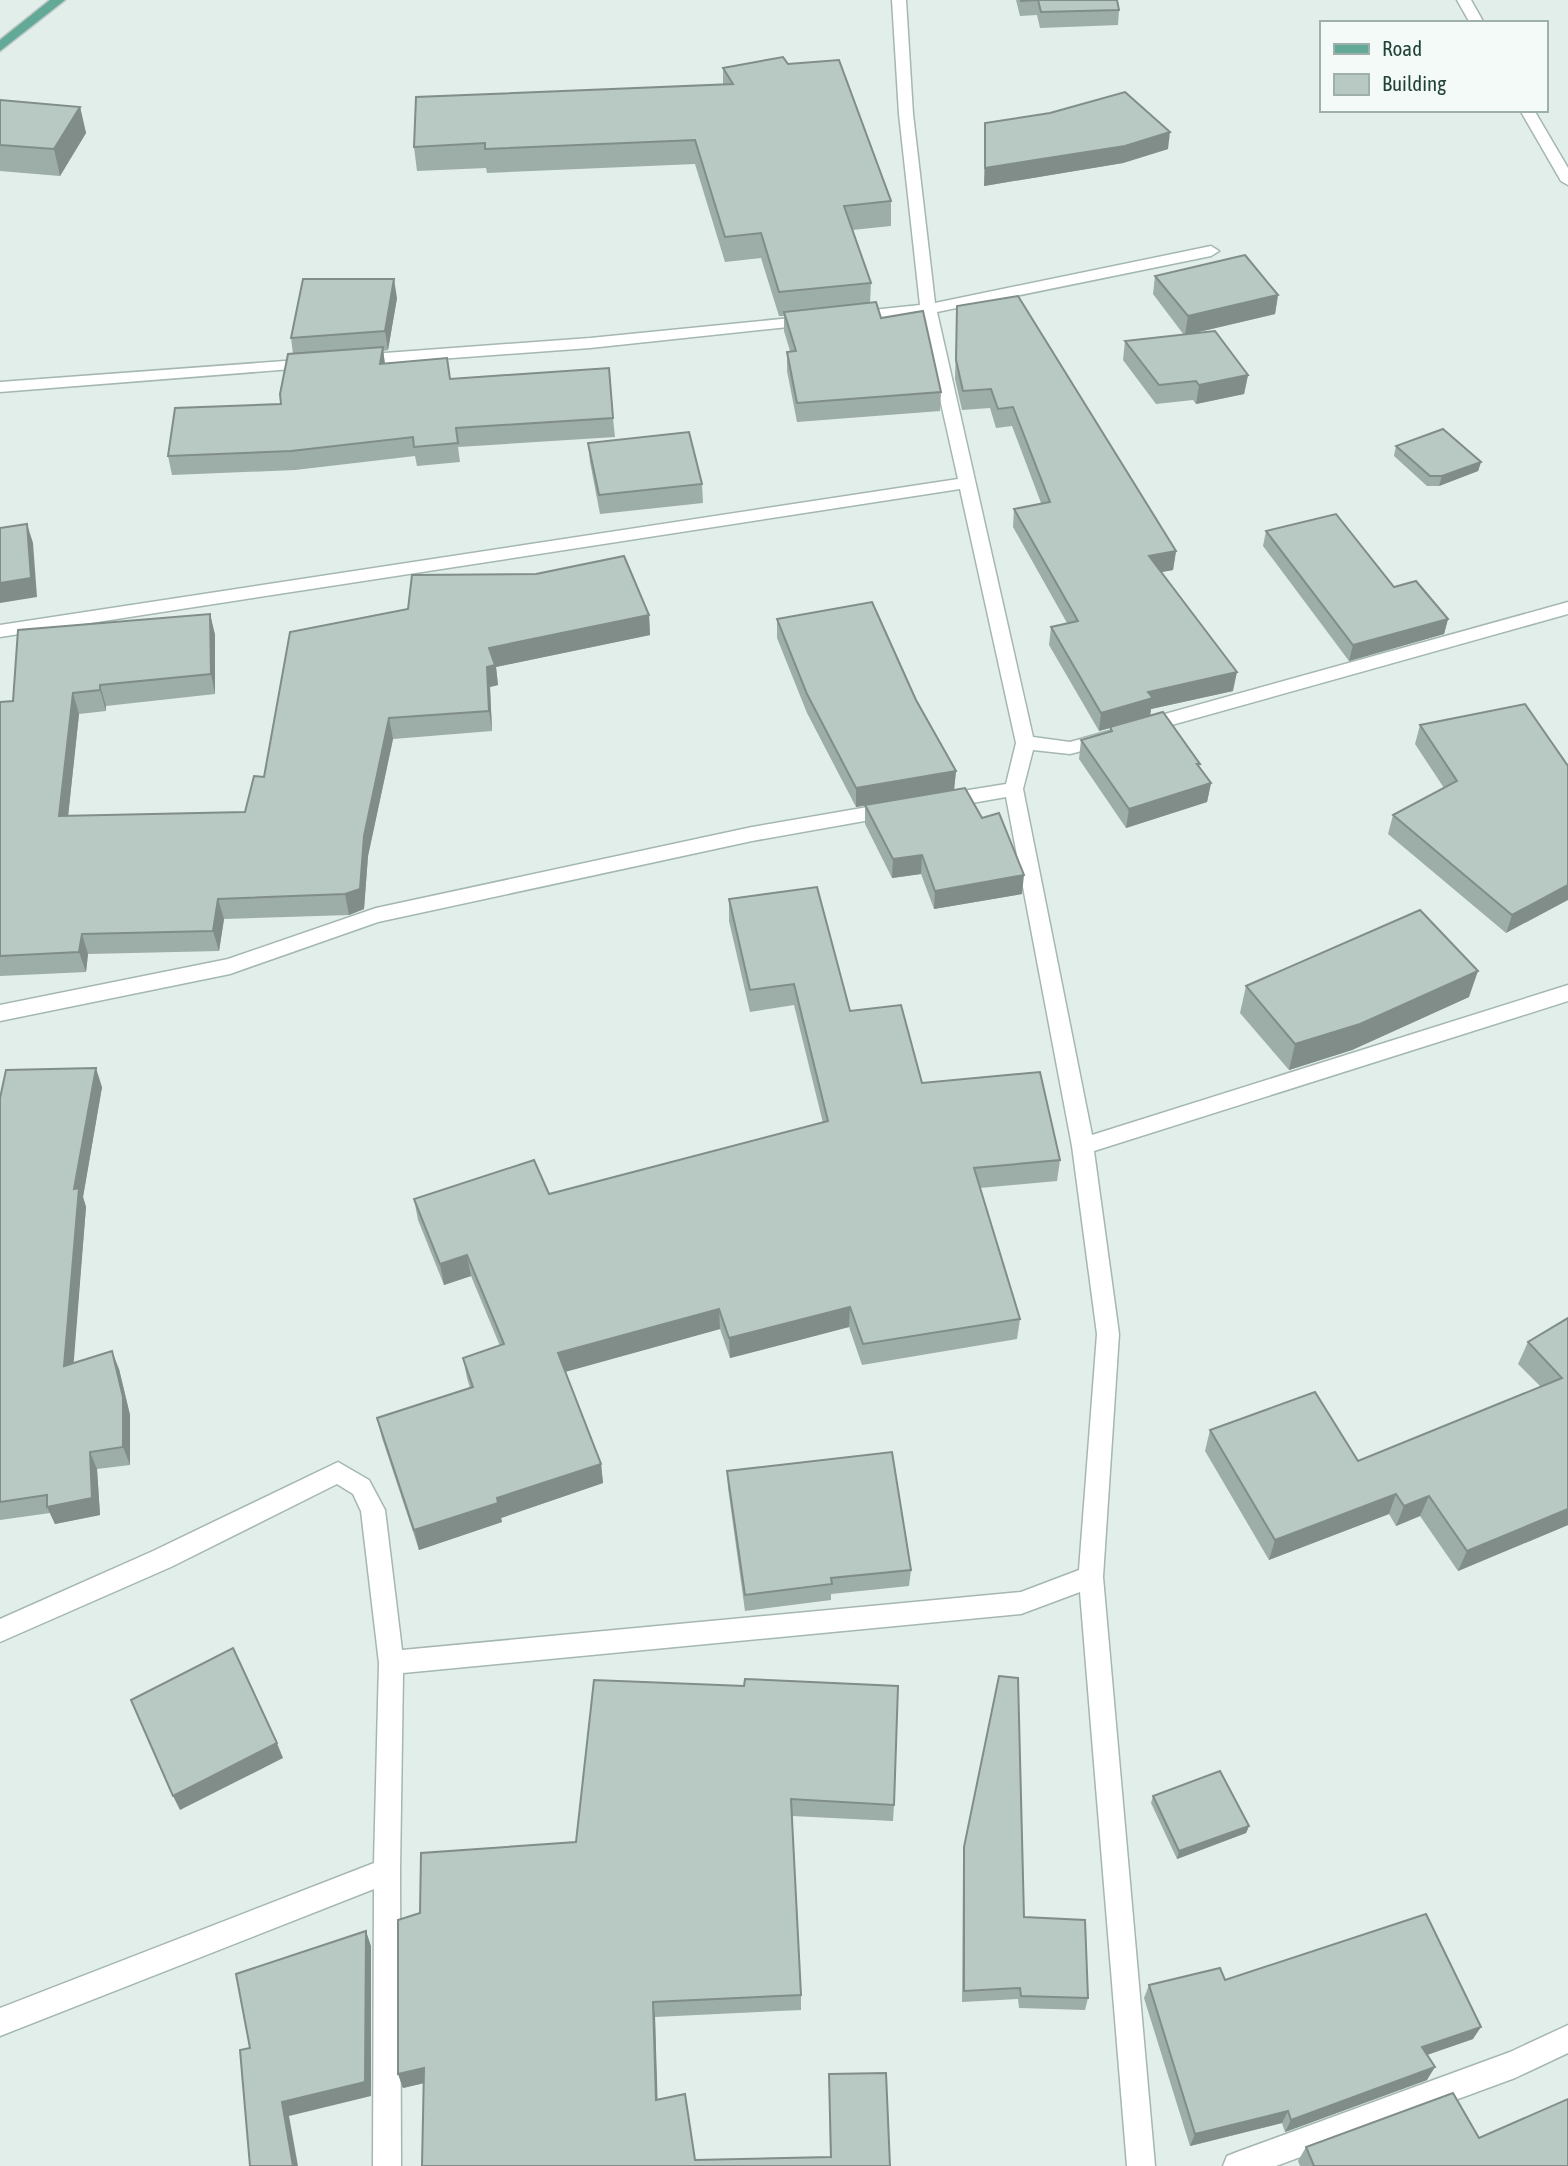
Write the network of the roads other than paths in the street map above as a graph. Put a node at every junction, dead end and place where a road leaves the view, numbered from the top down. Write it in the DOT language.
graph roads {
  1 [pos="58,0"];
  2 [pos="899,0"];
  3 [pos="1464,0"];
  4 [pos="1476,21"];
  5 [pos="0,47"];
  6 [pos="1528,112"];
  7 [pos="1568,181"];
  8 [pos="1211,251"];
  9 [pos="928,309"];
  10 [pos="0,387"];
  11 [pos="967,483"];
  12 [pos="1568,608"];
  13 [pos="0,631"];
  14 [pos="1025,743"];
  15 [pos="1014,789"];
  16 [pos="1568,993"];
  17 [pos="0,1013"];
  18 [pos="1083,1146"];
  19 [pos="1091,1577"];
  20 [pos="0,1631"];
  21 [pos="391,1663"];
  22 [pos="387,1871"];
  23 [pos="0,2022"];
  24 [pos="1568,2039"];
  25 [pos="387,2166"];
  26 [pos="1141,2166"];
  27 [pos="1237,2166"];
  1 -- 5 [label="main road"];
  2 -- 9 [label="street"];
  3 -- 4 [label="street"];
  6 -- 7 [label="street"];
  8 -- 9 [label="street"];
  9 -- 10 [label="street"];
  9 -- 11 [label="street"];
  11 -- 13 [label="street"];
  11 -- 14 [label="street"];
  12 -- 14 [label="street"];
  14 -- 15 [label="street"];
  15 -- 17 [label="street"];
  15 -- 18 [label="street"];
  16 -- 18 [label="street"];
  18 -- 19 [label="street"];
  19 -- 21 [label="street"];
  19 -- 26 [label="street"];
  20 -- 21 [label="street"];
  21 -- 22 [label="street"];
  22 -- 23 [label="street"];
  22 -- 25 [label="street"];
  24 -- 27 [label="street"];
}
